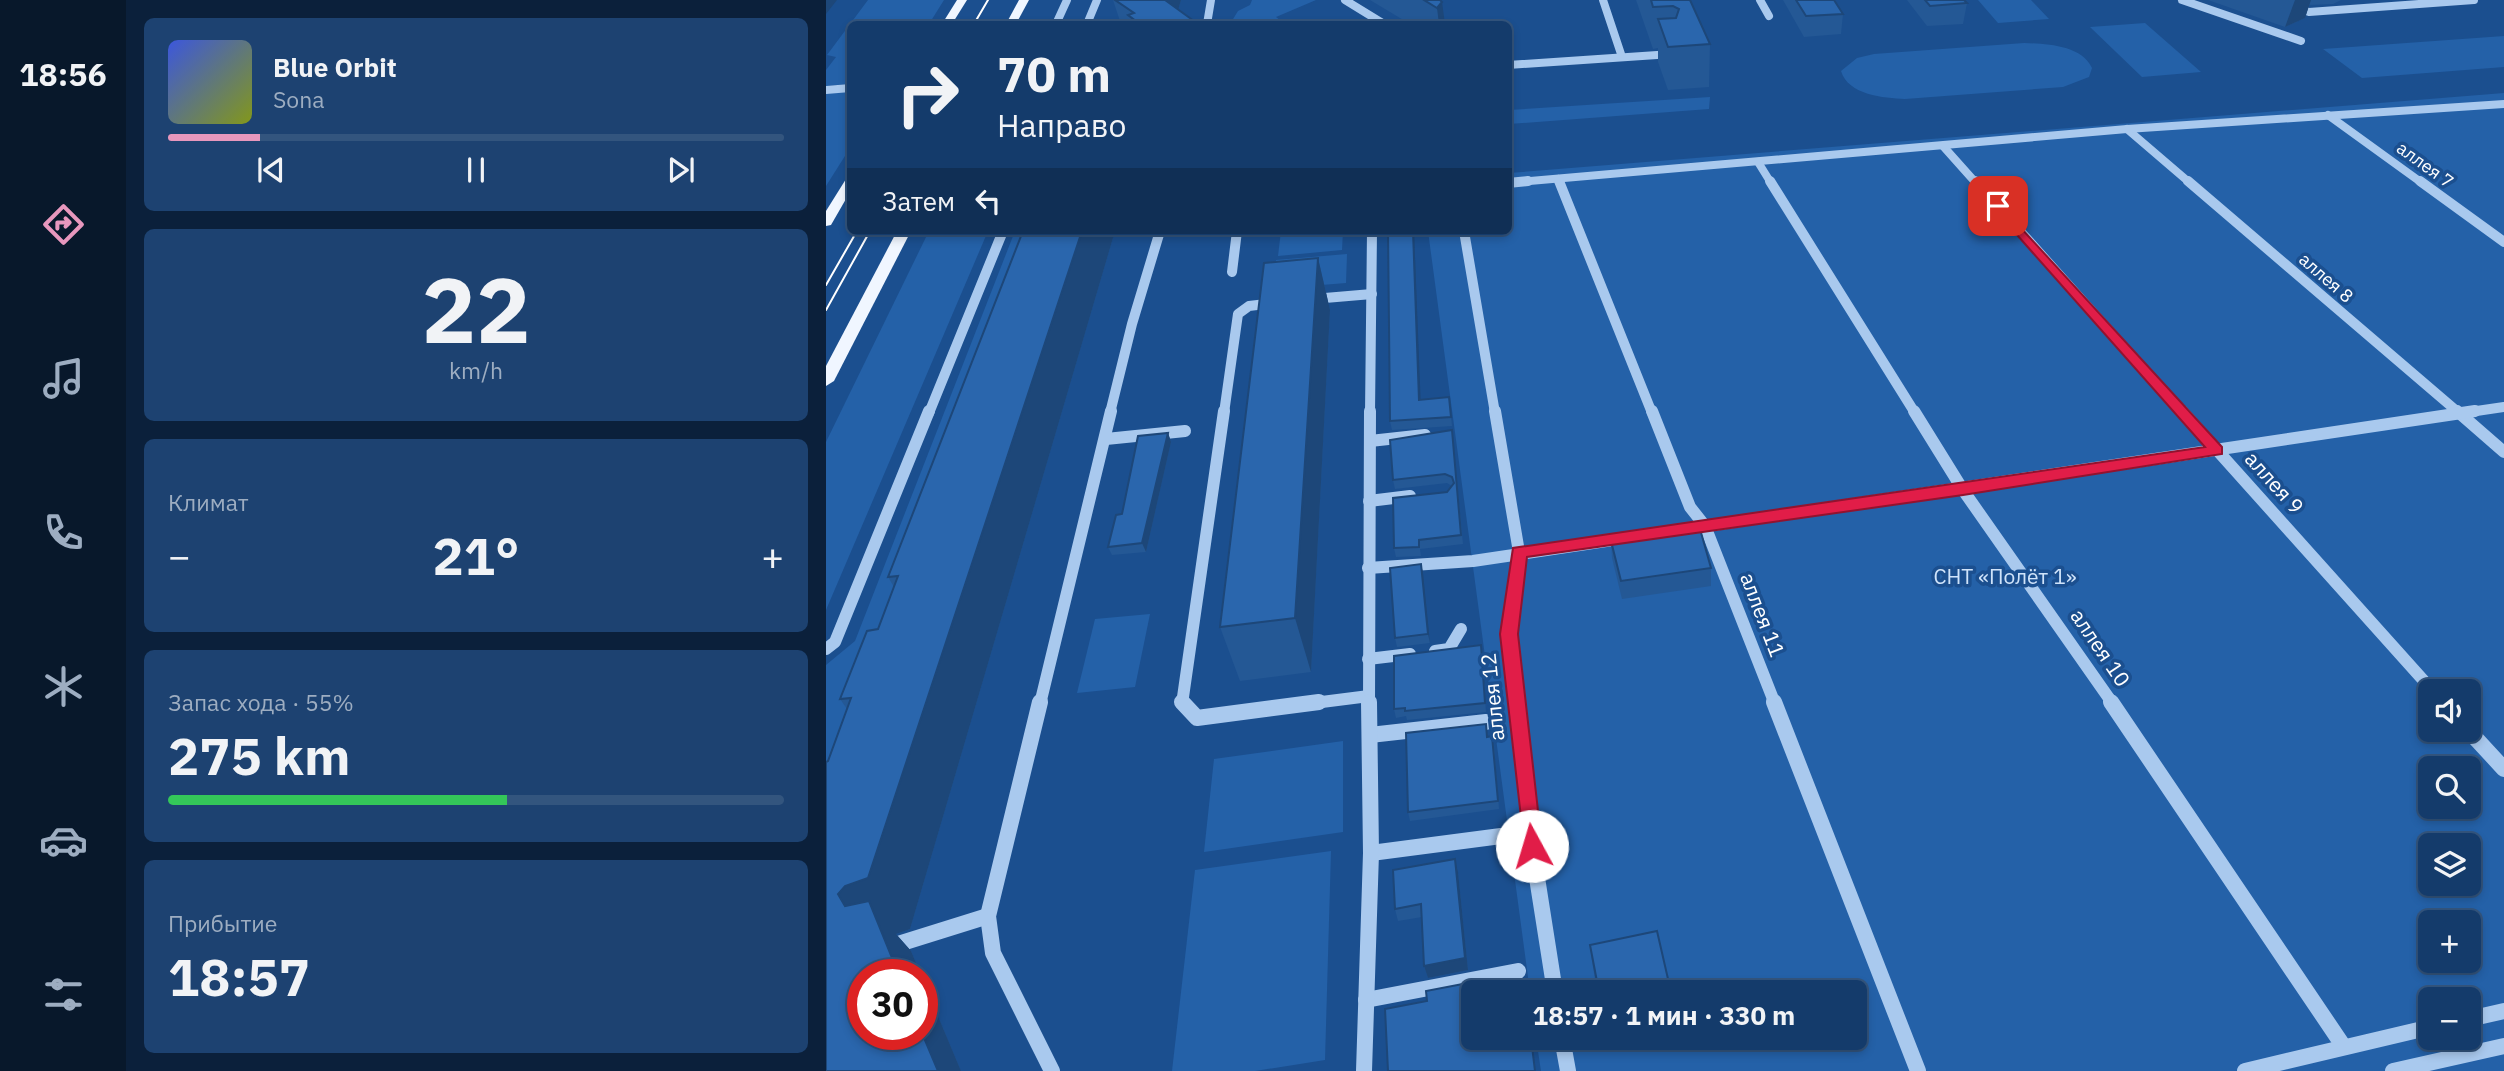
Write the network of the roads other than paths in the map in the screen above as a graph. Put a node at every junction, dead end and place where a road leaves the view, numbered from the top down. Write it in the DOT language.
graph roads {
  1 [pos="962,0"];
  2 [pos="1024,0"];
  3 [pos="1068,0"];
  4 [pos="1097,0"];
  5 [pos="1210,0"];
  6 [pos="1345,0"];
  7 [pos="1603,0"];
  8 [pos="1760,0"];
  9 [pos="2182,0"];
  10 [pos="2273,0"];
  11 [pos="2384,0"];
  12 [pos="2474,0"];
  13 [pos="2400,5"];
  14 [pos="1769,16"];
  15 [pos="949,21"];
  16 [pos="1013,21"];
  17 [pos="1058,21"];
  18 [pos="1088,21"];
  19 [pos="1206,21"];
  20 [pos="1379,21"];
  21 [pos="2301,41"];
  22 [pos="1673,54"];
  23 [pos="1622,57"];
  24 [pos="1512,65"];
  25 [pos="847,88"];
  26 [pos="826,89"];
  27 [pos="2504,104"];
  28 [pos="2329,115"];
  29 [pos="2127,129"];
  30 [pos="1943,146"];
  31 [pos="1758,162"];
  32 [pos="1558,179"];
  33 [pos="1512,183"];
  34 [pos="847,187"];
  35 [pos="826,222"];
  36 [pos="902,235"];
  37 [pos="1001,235"];
  38 [pos="1159,235"];
  39 [pos="1236,235"];
  40 [pos="1371,235"];
  41 [pos="1465,235"];
  42 [pos="2504,242"];
  43 [pos="1231,272"];
  44 [pos="1372,294"];
  45 [pos="1300,300"];
  46 [pos="1286,302"];
  47 [pos="826,381"];
  48 [pos="2504,407"];
  49 [pos="2459,413"];
  50 [pos="1185,431"];
  51 [pos="1434,434"];
  52 [pos="1106,439"];
  53 [pos="1370,441"];
  54 [pos="2216,450"];
  55 [pos="2504,452"];
  56 [pos="1963,490"];
  57 [pos="1421,495"];
  58 [pos="1369,501"];
  59 [pos="1705,526"];
  60 [pos="1519,552"];
  61 [pos="1368,568"];
  62 [pos="1461,629"];
  63 [pos="826,649"];
  64 [pos="1368,659"];
  65 [pos="2422,679"];
  66 [pos="1369,696"];
  67 [pos="1486,722"];
  68 [pos="1370,735"];
  69 [pos="2479,742"];
  70 [pos="2504,769"];
  71 [pos="1501,836"];
  72 [pos="1371,853"];
  73 [pos="988,916"];
  74 [pos="892,946"];
  75 [pos="1518,971"];
  76 [pos="1553,980"];
  77 [pos="1366,1000"];
  78 [pos="2504,1010"];
  79 [pos="2481,1015"];
  80 [pos="2418,1030"];
  81 [pos="2504,1046"];
  82 [pos="2344,1048"];
  83 [pos="1564,1050"];
  84 [pos="2399,1070"];
  85 [pos="1052,1071"];
  86 [pos="1364,1071"];
  87 [pos="1568,1071"];
  88 [pos="1918,1071"];
  89 [pos="2245,1071"];
  1 -- 15 [label="main road"];
  2 -- 16 [label="main road"];
  3 -- 17 [label="street"];
  4 -- 18 [label="street"];
  5 -- 19 [label="street"];
  6 -- 20 [label="street"];
  7 -- 23 [label="street"];
  8 -- 14 [label="street"];
  9 -- 21 [label="street"];
  10 -- 13 [label="street"];
  11 -- 13 [label="street"];
  12 -- 13 [label="street"];
  22 -- 23 [label="street"];
  23 -- 24 [label="street"];
  25 -- 26 [label="street"];
  27 -- 28 [label="street"];
  28 -- 29 [label="street"];
  28 -- 42 [label="street, аллея 7"];
  29 -- 30 [label="street"];
  29 -- 49 [label="street, аллея 8"];
  30 -- 31 [label="street"];
  30 -- 54 [label="street, аллея 9"];
  31 -- 32 [label="street"];
  31 -- 56 [label="street, аллея 10"];
  32 -- 33 [label="street"];
  32 -- 59 [label="street, аллея 11"];
  34 -- 35 [label="main road"];
  36 -- 47 [label="main road"];
  37 -- 63 [label="street"];
  38 -- 52 [label="street"];
  39 -- 43 [label="street"];
  40 -- 44 [label="street"];
  41 -- 60 [label="street, аллея 12"];
  44 -- 45 [label="street"];
  44 -- 53 [label="street"];
  46 -- 66 [label="street"];
  48 -- 49 [label="street"];
  49 -- 54 [label="street"];
  49 -- 55 [label="street, аллея 8"];
  50 -- 52 [label="street"];
  51 -- 53 [label="street"];
  52 -- 73 [label="street"];
  53 -- 58 [label="street"];
  54 -- 56 [label="street"];
  54 -- 65 [label="street, аллея 9"];
  56 -- 59 [label="street"];
  56 -- 82 [label="street, аллея 10"];
  57 -- 58 [label="street"];
  58 -- 61 [label="street"];
  59 -- 60 [label="street"];
  59 -- 88 [label="street, аллея 11"];
  60 -- 61 [label="street"];
  60 -- 76 [label="street, аллея 12"];
  61 -- 64 [label="street"];
  62 -- 64 [label="street"];
  64 -- 66 [label="street"];
  66 -- 68 [label="street"];
  67 -- 68 [label="street"];
  68 -- 72 [label="street"];
  69 -- 70 [label="street"];
  71 -- 72 [label="street"];
  72 -- 77 [label="street"];
  73 -- 74 [label="street"];
  73 -- 85 [label="street"];
  75 -- 77 [label="street"];
  77 -- 86 [label="street"];
  78 -- 79 [label="street"];
  80 -- 82 [label="street"];
  81 -- 84 [label="street"];
  82 -- 89 [label="street"];
  83 -- 87 [label="street"];
}
